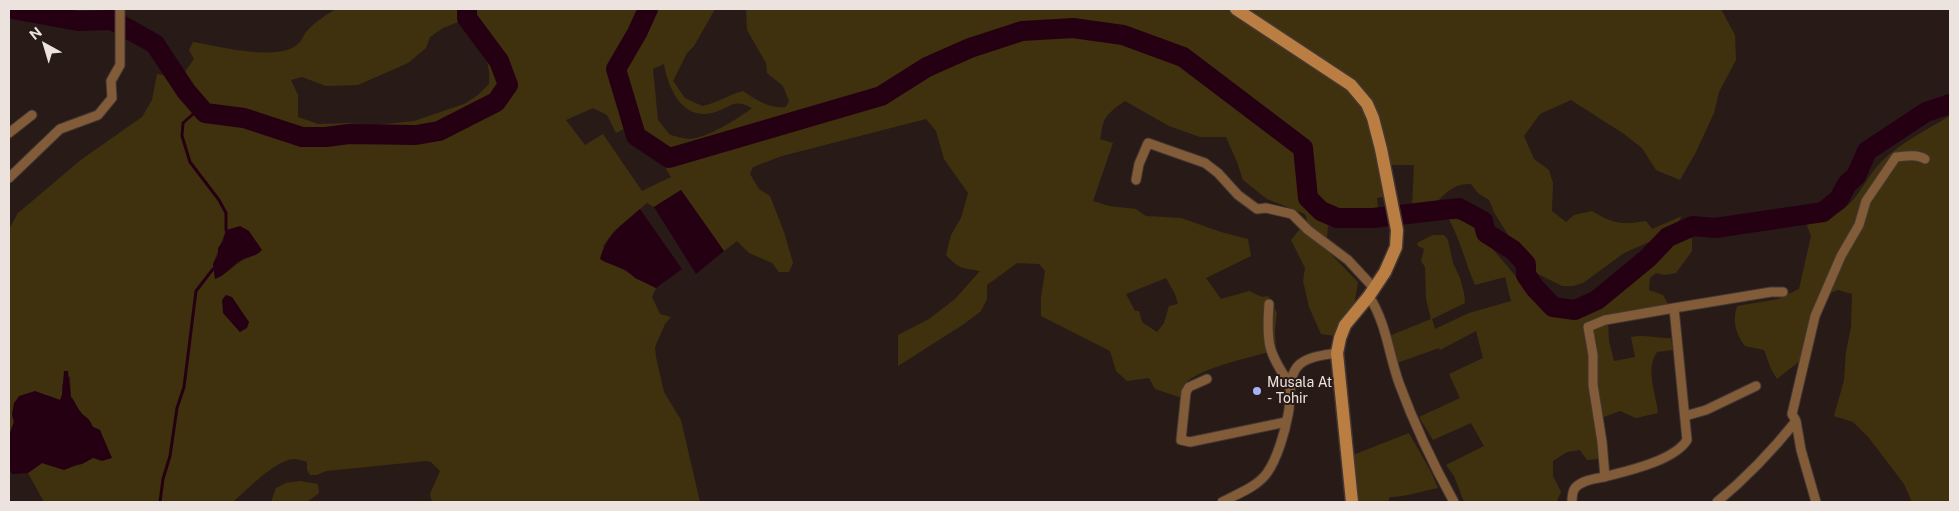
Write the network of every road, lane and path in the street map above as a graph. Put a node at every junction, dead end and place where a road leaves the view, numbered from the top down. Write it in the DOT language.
graph roads {
  1 [pos="120,9"];
  2 [pos="1236,9"];
  3 [pos="32,115"];
  4 [pos="9,133"];
  5 [pos="1926,159"];
  6 [pos="9,178"];
  7 [pos="1136,180"];
  8 [pos="1371,292"];
  9 [pos="1782,292"];
  10 [pos="1269,304"];
  11 [pos="1674,308"];
  12 [pos="1337,353"];
  13 [pos="1207,379"];
  14 [pos="1291,386"];
  15 [pos="1756,386"];
  16 [pos="1685,416"];
  17 [pos="1796,421"];
  18 [pos="1286,422"];
  19 [pos="1605,477"];
  20 [pos="1222,502"];
  21 [pos="1352,502"];
  22 [pos="1454,502"];
  23 [pos="1572,502"];
  24 [pos="1717,502"];
  25 [pos="1816,502"];
  1 -- 6 [label="street"];
  2 -- 8 [label="main road"];
  3 -- 4 [label="street"];
  5 -- 17 [label="street"];
  7 -- 8 [label="street"];
  8 -- 12 [label="main road"];
  8 -- 22 [label="street"];
  9 -- 11 [label="street"];
  10 -- 14 [label="street"];
  11 -- 16 [label="street"];
  11 -- 19 [label="street"];
  12 -- 14 [label="street"];
  12 -- 21 [label="main road"];
  13 -- 18 [label="street"];
  14 -- 18 [label="street"];
  15 -- 16 [label="street"];
  16 -- 19 [label="street"];
  17 -- 24 [label="street"];
  17 -- 25 [label="street"];
  18 -- 20 [label="street"];
  19 -- 23 [label="street"];
}
